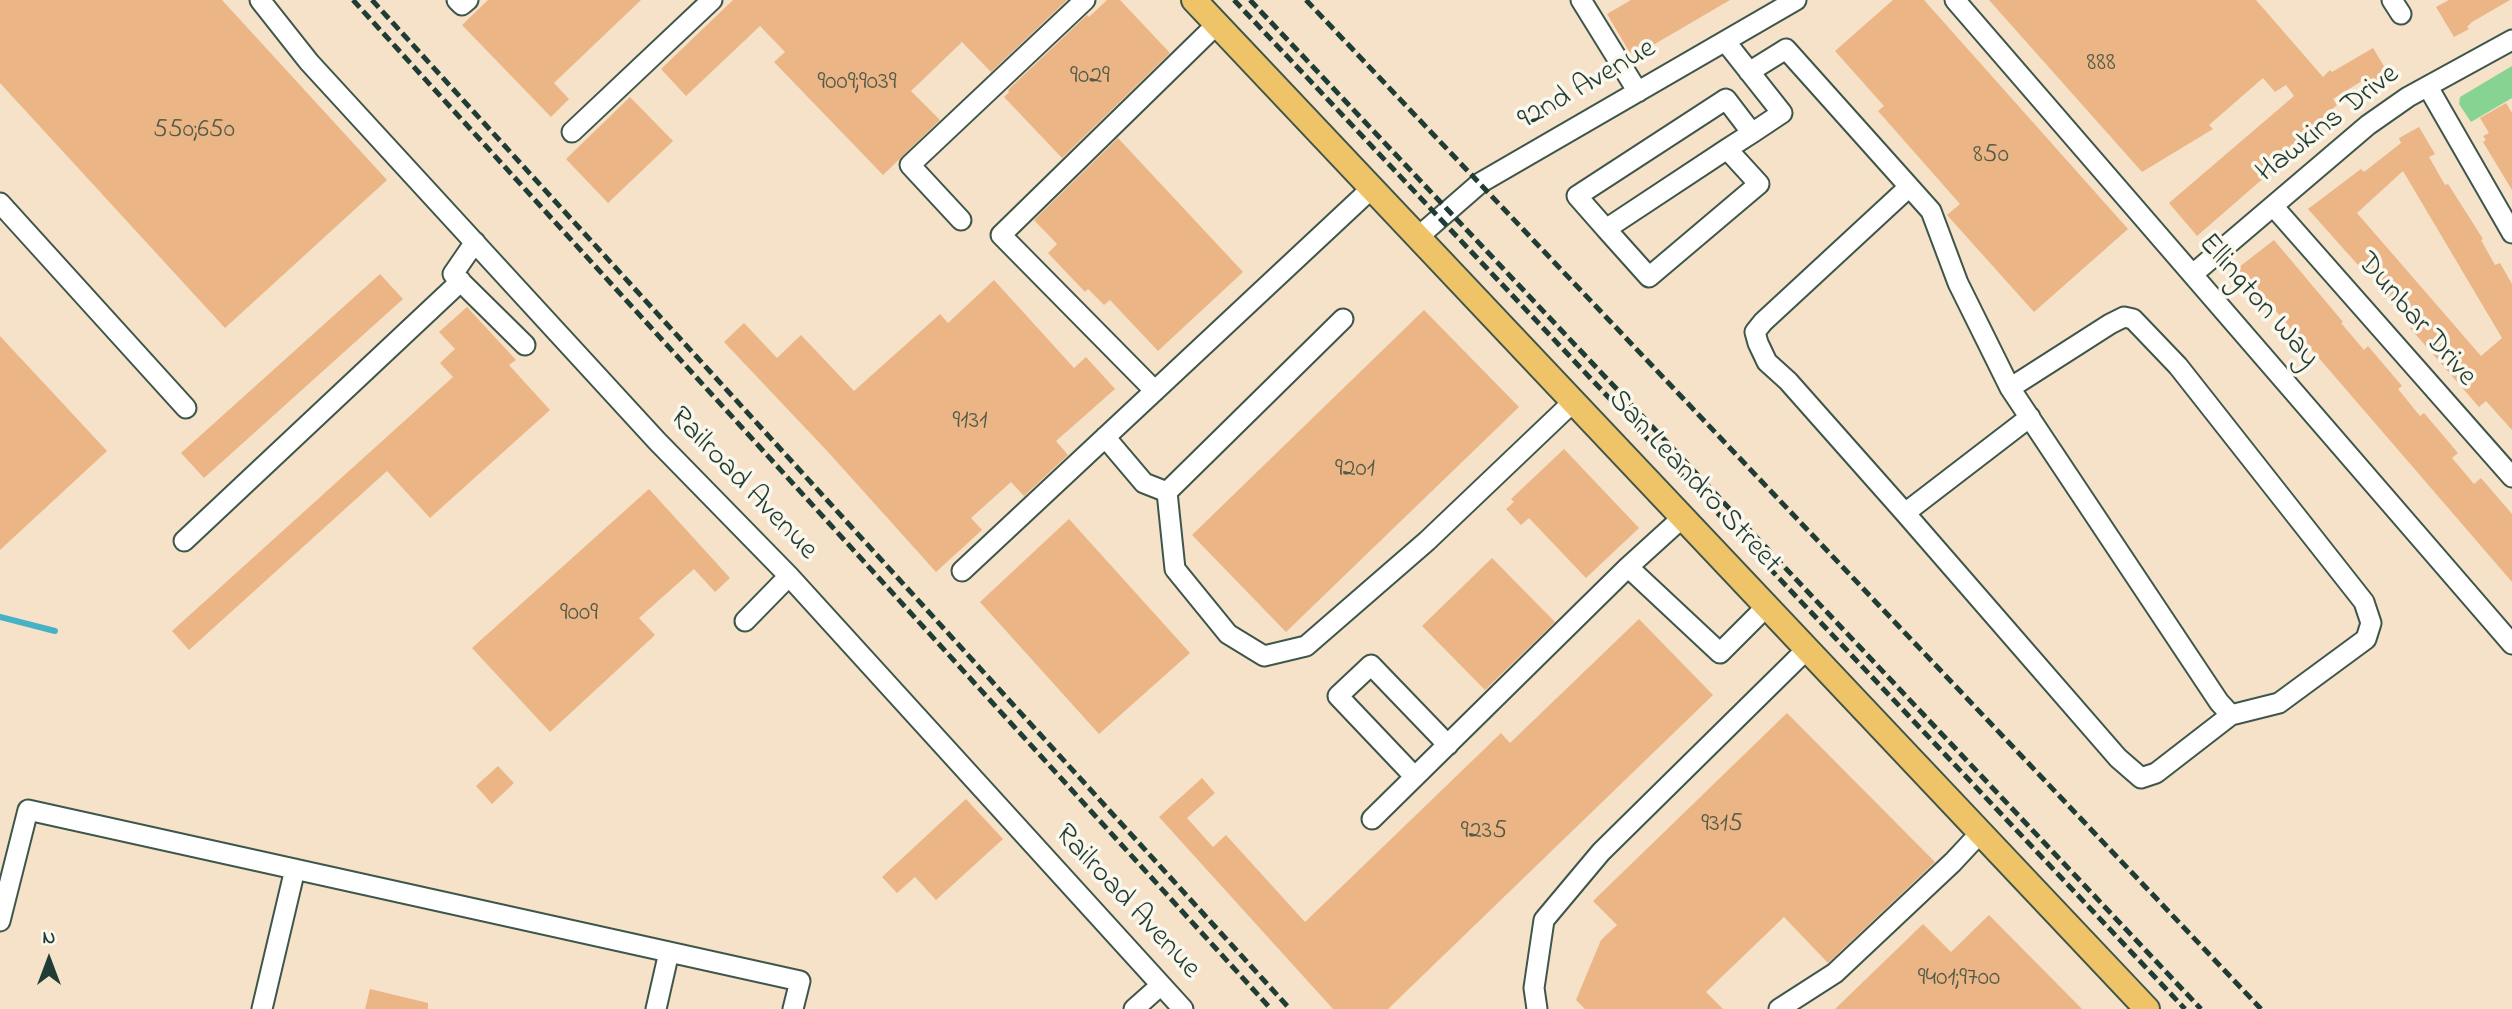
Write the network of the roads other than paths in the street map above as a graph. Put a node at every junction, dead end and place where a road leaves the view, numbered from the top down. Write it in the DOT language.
graph roads {
  1 [pos="260,0"];
  2 [pos="457,0"];
  3 [pos="467,0"];
  4 [pos="712,0"];
  5 [pos="1084,0"];
  6 [pos="1194,0"];
  7 [pos="1581,0"];
  8 [pos="1796,0"];
  9 [pos="1955,0"];
  10 [pos="1217,24"];
  11 [pos="2512,40"];
  12 [pos="1725,41"];
  13 [pos="1749,72"];
  14 [pos="2428,87"];
  15 [pos="1638,92"];
  16 [pos="572,132"];
  17 [pos="1752,133"];
  18 [pos="1727,149"];
  19 [pos="1909,187"];
  20 [pos="1372,188"];
  21 [pos="0,203"];
  22 [pos="2273,206"];
  23 [pos="961,220"];
  24 [pos="1606,229"];
  25 [pos="2512,233"];
  26 [pos="1418,237"];
  27 [pos="474,242"];
  28 [pos="2193,274"];
  29 [pos="461,281"];
  30 [pos="1343,319"];
  31 [pos="526,345"];
  32 [pos="2010,388"];
  33 [pos="1155,391"];
  34 [pos="1573,402"];
  35 [pos="186,408"];
  36 [pos="2029,417"];
  37 [pos="1105,437"];
  38 [pos="657,441"];
  39 [pos="650,461"];
  40 [pos="2512,477"];
  41 [pos="1167,492"];
  42 [pos="1905,513"];
  43 [pos="1682,517"];
  44 [pos="184,541"];
  45 [pos="1628,567"];
  46 [pos="962,571"];
  47 [pos="789,576"];
  48 [pos="1767,607"];
  49 [pos="745,621"];
  50 [pos="2512,644"];
  51 [pos="1807,649"];
  52 [pos="2231,715"];
  53 [pos="1448,745"];
  54 [pos="1414,776"];
  55 [pos="1372,819"];
  56 [pos="1981,832"];
  57 [pos="295,869"];
  58 [pos="0,921"];
  59 [pos="669,952"];
  60 [pos="1161,985"];
  61 [pos="262,1009"];
  62 [pos="656,1009"];
  63 [pos="793,1009"];
  64 [pos="1134,1009"];
  65 [pos="1183,1009"];
  66 [pos="1537,1009"];
  67 [pos="1779,1009"];
  68 [pos="2147,1009"];
  1 -- 27 [label="street, Railroad Avenue"];
  2 -- 3 [label="street"];
  4 -- 16 [label="street"];
  5 -- 23 [label="street"];
  6 -- 10 [label="main road, San Leandro Street"];
  7 -- 15 [label="street"];
  8 -- 12 [label="street, 92nd Avenue"];
  9 -- 28 [label="street, Ellington Way"];
  10 -- 20 [label="main road, San Leandro Street"];
  10 -- 33 [label="street"];
  11 -- 14 [label="street, Hawkins Drive"];
  12 -- 13 [label="street"];
  12 -- 15 [label="street, 92nd Avenue"];
  13 -- 17 [label="street"];
  13 -- 19 [label="street"];
  14 -- 22 [label="street, Hawkins Drive"];
  14 -- 25 [label="street"];
  15 -- 26 [label="street, 92nd Avenue"];
  17 -- 18 [label="street"];
  17 -- 24 [label="street"];
  18 -- 24 [label="street"];
  18 -- 24 [label="street"];
  19 -- 32 [label="street"];
  19 -- 42 [label="street"];
  20 -- 26 [label="main road, San Leandro Street"];
  20 -- 33 [label="street"];
  21 -- 35 [label="street"];
  22 -- 28 [label="street, Hawkins Drive"];
  22 -- 40 [label="street, Dunbar Drive"];
  26 -- 34 [label="main road, San Leandro Street"];
  27 -- 29 [label="street"];
  27 -- 38 [label="street, Railroad Avenue"];
  28 -- 50 [label="street, Ellington Way"];
  29 -- 31 [label="street"];
  29 -- 44 [label="street"];
  30 -- 41 [label="street"];
  32 -- 36 [label="street"];
  32 -- 52 [label="street"];
  33 -- 37 [label="street"];
  34 -- 41 [label="street"];
  34 -- 43 [label="main road, San Leandro Street"];
  36 -- 42 [label="street"];
  36 -- 52 [label="street"];
  37 -- 41 [label="street"];
  37 -- 46 [label="street"];
  38 -- 39 [label="street"];
  38 -- 47 [label="street, Railroad Avenue"];
  42 -- 52 [label="street"];
  43 -- 45 [label="street"];
  43 -- 48 [label="main road, San Leandro Street"];
  45 -- 48 [label="street"];
  45 -- 53 [label="street"];
  47 -- 49 [label="street"];
  47 -- 60 [label="street, Railroad Avenue"];
  48 -- 51 [label="main road, San Leandro Street"];
  51 -- 56 [label="main road, San Leandro Street"];
  51 -- 66 [label="street"];
  53 -- 54 [label="street"];
  53 -- 54 [label="street"];
  54 -- 55 [label="street"];
  56 -- 67 [label="street"];
  56 -- 68 [label="main road, San Leandro Street"];
  57 -- 58 [label="street"];
  57 -- 59 [label="street"];
  57 -- 61 [label="street"];
  59 -- 62 [label="street"];
  59 -- 63 [label="street"];
  60 -- 64 [label="street"];
  60 -- 65 [label="street, Railroad Avenue"];
}
